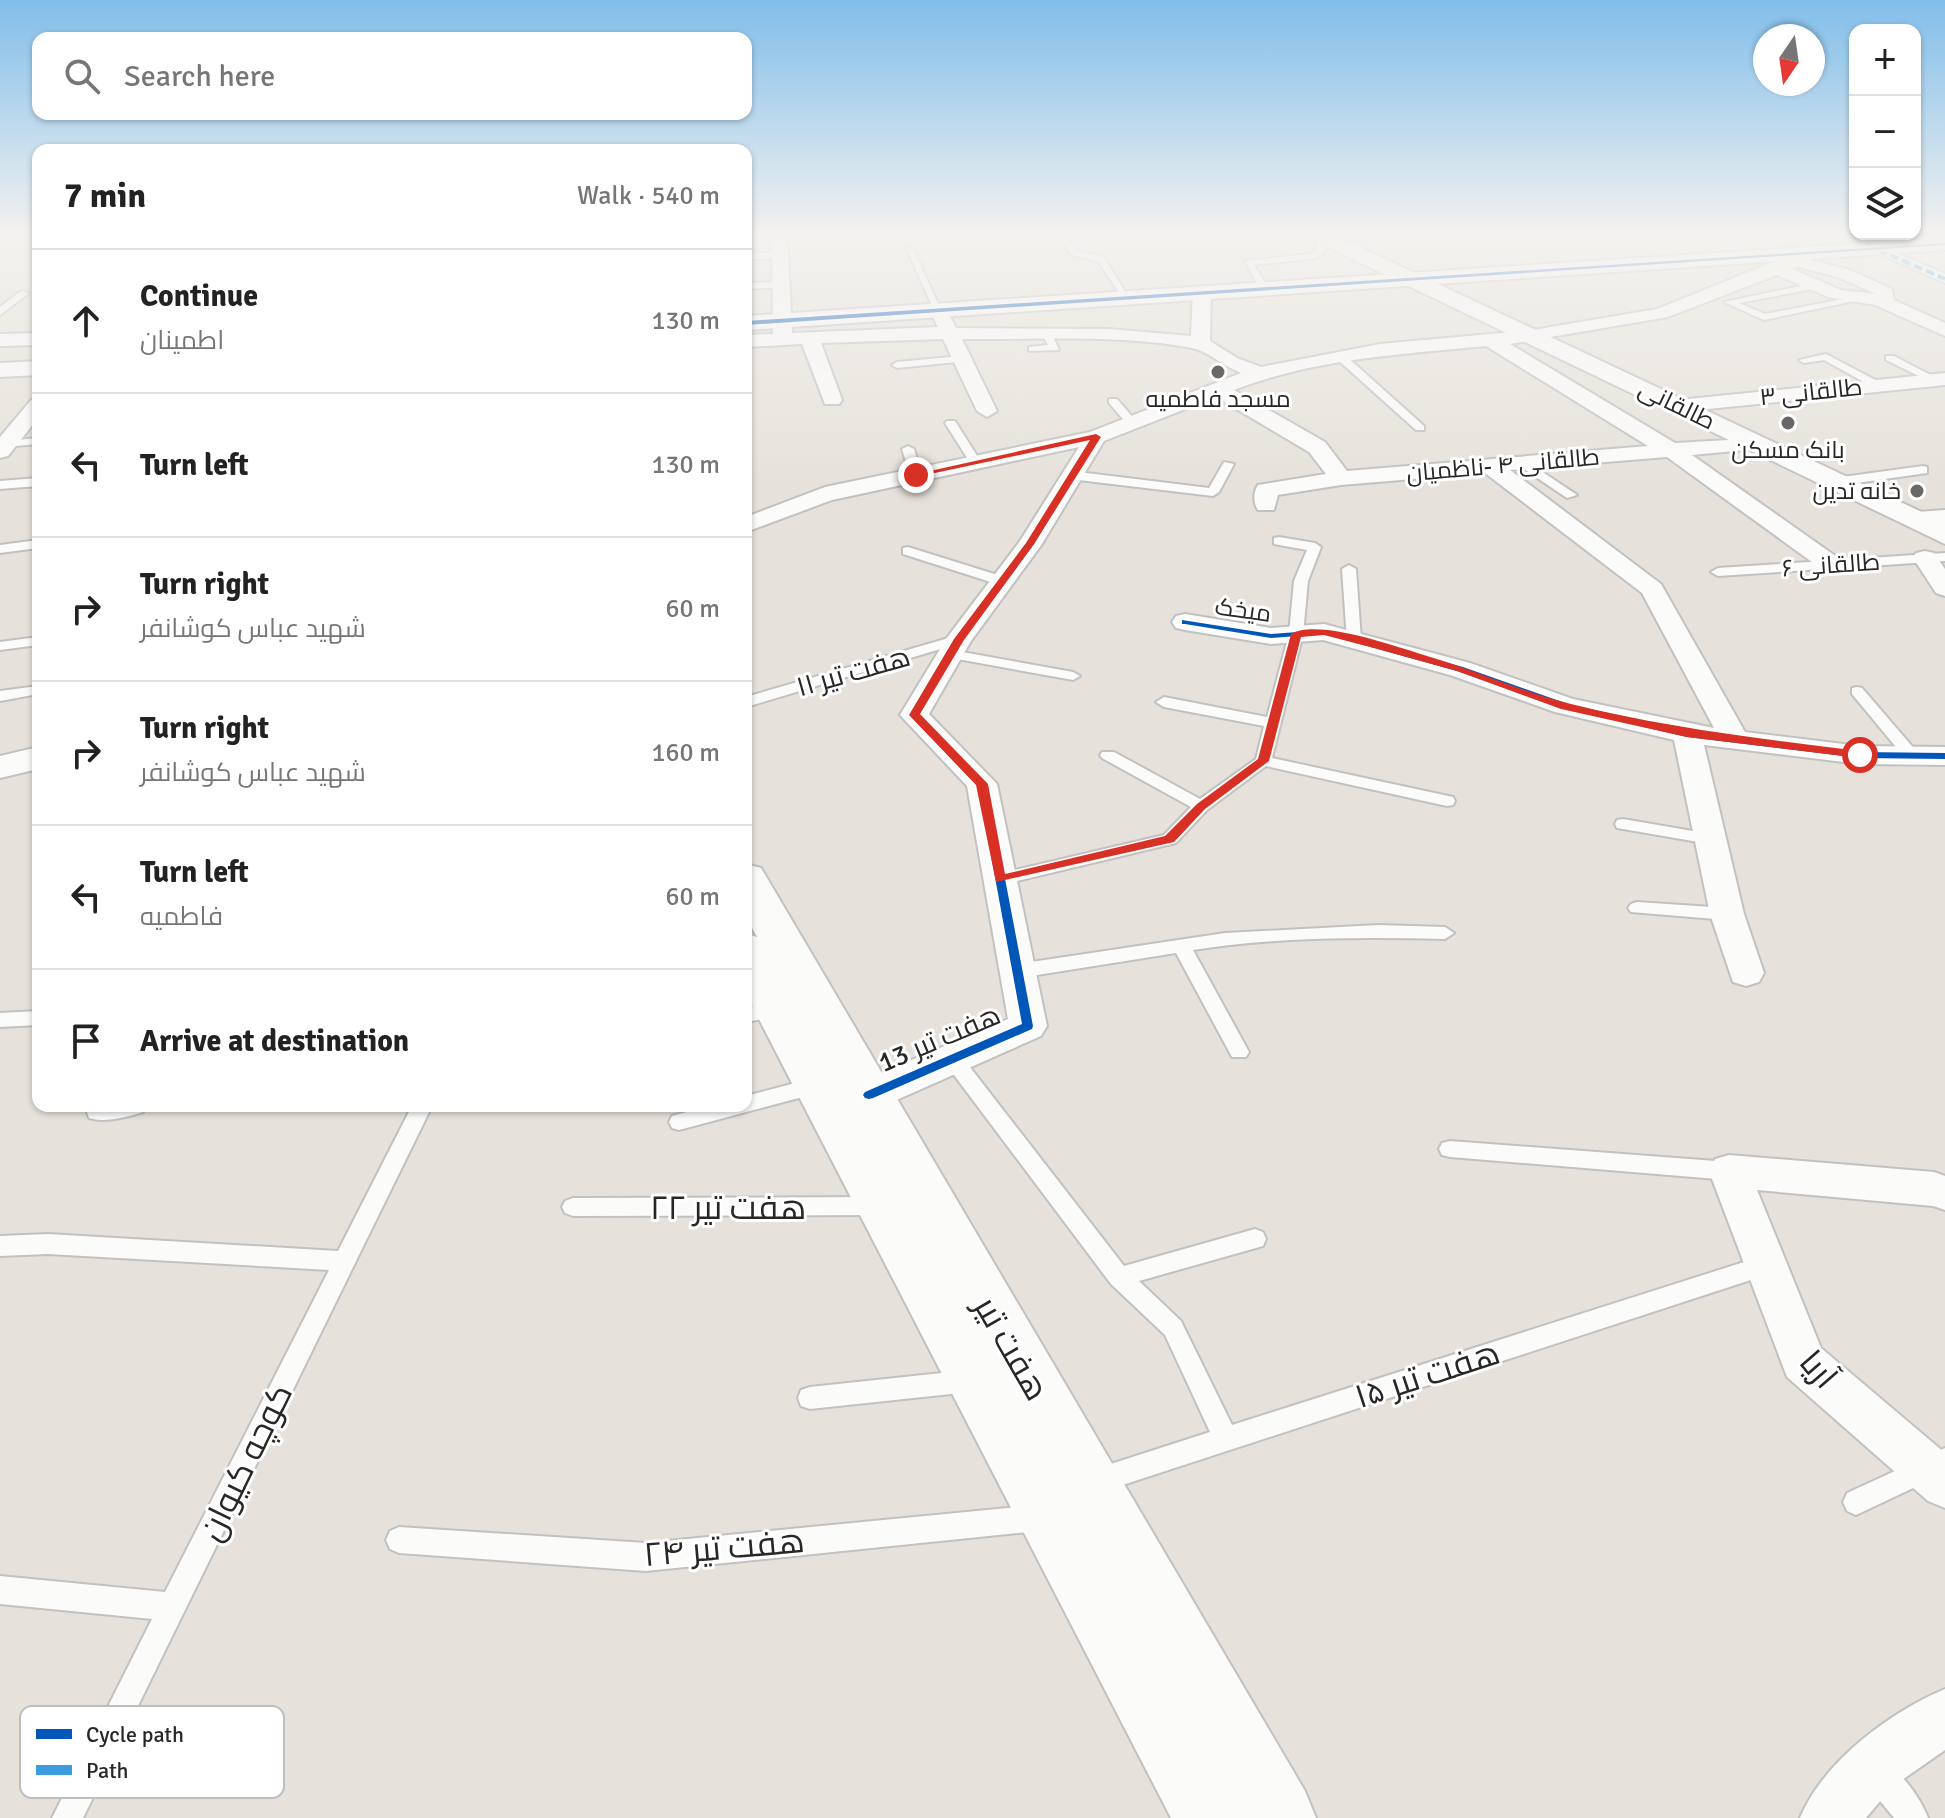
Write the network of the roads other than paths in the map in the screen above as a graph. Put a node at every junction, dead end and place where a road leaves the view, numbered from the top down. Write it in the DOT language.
graph roads {
  1 [pos="782,318"];
  2 [pos="878,318"];
  3 [pos="943,318"];
  4 [pos="1201,318"];
  5 [pos="1493,318"];
  6 [pos="1638,318"];
  7 [pos="1918,318"];
  8 [pos="752,324"];
  9 [pos="1592,327"];
  10 [pos="783,330"];
  11 [pos="1945,330"];
  12 [pos="950,333"];
  13 [pos="1047,334"];
  14 [pos="1533,336"];
  15 [pos="32,339"];
  16 [pos="752,339"];
  17 [pos="810,339"];
  18 [pos="0,340"];
  19 [pos="1490,340"];
  20 [pos="1200,343"];
  21 [pos="1624,343"];
  22 [pos="1033,349"];
  23 [pos="1342,358"];
  24 [pos="1890,358"];
  25 [pos="962,359"];
  26 [pos="1804,360"];
  27 [pos="897,365"];
  28 [pos="32,368"];
  29 [pos="0,370"];
  30 [pos="1259,373"];
  31 [pos="1940,379"];
  32 [pos="1877,385"];
  33 [pos="1217,389"];
  34 [pos="832,400"];
  35 [pos="1113,401"];
  36 [pos="1678,406"];
  37 [pos="987,411"];
  38 [pos="32,412"];
  39 [pos="951,423"];
  40 [pos="1132,423"];
  41 [pos="1420,428"];
  42 [pos="1096,437"];
  43 [pos="32,442"];
  44 [pos="1756,443"];
  45 [pos="3,448"];
  46 [pos="908,449"];
  47 [pos="1671,450"];
  48 [pos="975,462"];
  49 [pos="1522,463"];
  50 [pos="1228,464"];
  51 [pos="1490,466"];
  52 [pos="1923,470"];
  53 [pos="916,475"];
  54 [pos="1070,475"];
  55 [pos="1341,478"];
  56 [pos="32,482"];
  57 [pos="1835,482"];
  58 [pos="0,485"];
  59 [pos="1571,495"];
  60 [pos="1266,505"];
  61 [pos="1945,517"];
  62 [pos="1911,518"];
  63 [pos="752,523"];
  64 [pos="1945,535"];
  65 [pos="1279,541"];
  66 [pos="32,545"];
  67 [pos="0,549"];
  68 [pos="908,551"];
  69 [pos="1935,558"];
  70 [pos="1832,565"];
  71 [pos="1349,569"];
  72 [pos="1718,572"];
  73 [pos="1002,581"];
  74 [pos="1945,588"];
  75 [pos="1185,622"];
  76 [pos="1296,634"];
  77 [pos="1354,640"];
  78 [pos="32,642"];
  79 [pos="0,646"];
  80 [pos="955,646"];
  81 [pos="1073,676"];
  82 [pos="32,691"];
  83 [pos="1857,691"];
  84 [pos="0,696"];
  85 [pos="752,700"];
  86 [pos="1164,702"];
  87 [pos="1273,723"];
  88 [pos="1687,734"];
  89 [pos="1734,739"];
  90 [pos="1108,755"];
  91 [pos="1911,755"];
  92 [pos="1945,756"];
  93 [pos="32,759"];
  94 [pos="1263,761"];
  95 [pos="0,767"];
  96 [pos="1447,801"];
  97 [pos="1201,806"];
  98 [pos="1623,824"];
  99 [pos="1710,839"];
  100 [pos="1000,879"];
  101 [pos="752,891"];
  102 [pos="1637,908"];
  103 [pos="1727,914"];
  104 [pos="1445,933"];
  105 [pos="1181,946"];
  106 [pos="1018,971"];
  107 [pos="752,973"];
  108 [pos="1746,973"];
  109 [pos="762,1012"];
  110 [pos="32,1018"];
  111 [pos="0,1020"];
  112 [pos="1239,1052"];
  113 [pos="952,1058"];
  114 [pos="844,1090"];
  115 [pos="752,1103"];
  116 [pos="419,1112"];
  117 [pos="717,1112"];
  118 [pos="679,1122"];
  119 [pos="1450,1149"];
  120 [pos="1729,1171"];
  121 [pos="1941,1182"];
  122 [pos="883,1206"];
  123 [pos="573,1207"];
  124 [pos="1255,1239"];
  125 [pos="0,1246"];
  126 [pos="345,1261"];
  127 [pos="1766,1265"];
  128 [pos="1119,1277"];
  129 [pos="977,1380"];
  130 [pos="810,1398"];
  131 [pos="1226,1439"];
  132 [pos="1939,1472"];
  133 [pos="1069,1500"];
  134 [pos="1856,1502"];
  135 [pos="399,1540"];
  136 [pos="0,1590"];
  137 [pos="173,1607"];
  138 [pos="123,1706"];
  139 [pos="1945,1717"];
  140 [pos="1872,1767"];
  141 [pos="77,1798"];
  142 [pos="67,1818"];
  143 [pos="1211,1818"];
  144 [pos="1278,1818"];
  145 [pos="1829,1818"];
  146 [pos="1913,1818"];
  1 -- 10 [label="street"];
  2 -- 10 [label="street"];
  3 -- 12 [label="street"];
  4 -- 20 [label="street"];
  5 -- 14 [label="main road, طالقانی"];
  6 -- 9 [label="street"];
  7 -- 11 [label="street"];
  8 -- 10 [label="street"];
  9 -- 14 [label="street"];
  9 -- 21 [label="street"];
  10 -- 16 [label="street"];
  10 -- 17 [label="street"];
  12 -- 13 [label="street"];
  12 -- 17 [label="street"];
  12 -- 25 [label="street"];
  13 -- 20 [label="street"];
  13 -- 22 [label="lane"];
  14 -- 19 [label="street"];
  14 -- 36 [label="main road, طالقانی"];
  15 -- 18 [label="street"];
  17 -- 34 [label="street"];
  19 -- 23 [label="street"];
  19 -- 47 [label="street"];
  20 -- 30 [label="street"];
  23 -- 30 [label="street"];
  23 -- 41 [label="lane"];
  24 -- 31 [label="lane"];
  25 -- 27 [label="lane"];
  25 -- 37 [label="street"];
  26 -- 32 [label="lane"];
  28 -- 29 [label="street"];
  30 -- 33 [label="street"];
  31 -- 32 [label="street, طالقانی ۳"];
  32 -- 36 [label="street, طالقانی ۳"];
  33 -- 40 [label="street"];
  33 -- 55 [label="street"];
  35 -- 40 [label="lane"];
  36 -- 44 [label="main road, طالقانی"];
  38 -- 45 [label="street"];
  39 -- 48 [label="lane"];
  40 -- 42 [label="street"];
  42 -- 48 [label="street"];
  42 -- 54 [label="street"];
  43 -- 45 [label="lane"];
  44 -- 47 [label="street, طالقانی ۴ -ناظمیان"];
  44 -- 57 [label="main road, طالقانی"];
  46 -- 53 [label="lane"];
  47 -- 49 [label="street, طالقانی ۴ -ناظمیان"];
  47 -- 70 [label="street"];
  48 -- 53 [label="street"];
  49 -- 51 [label="street, طالقانی ۴ -ناظمیان"];
  49 -- 59 [label="lane"];
  50 -- 54 [label="lane"];
  51 -- 55 [label="street, طالقانی ۴ -ناظمیان"];
  51 -- 89 [label="street"];
  52 -- 57 [label="lane"];
  53 -- 63 [label="street"];
  54 -- 73 [label="street"];
  55 -- 60 [label="street, طالقانی ۴ -ناظمیان"];
  56 -- 58 [label="lane"];
  57 -- 62 [label="main road, طالقانی"];
  61 -- 62 [label="street"];
  62 -- 64 [label="main road, طالقانی"];
  65 -- 76 [label="lane"];
  66 -- 67 [label="lane"];
  68 -- 73 [label="lane"];
  69 -- 70 [label="lane, طالقانی ۶"];
  69 -- 74 [label="street"];
  70 -- 72 [label="lane, طالقانی ۶"];
  71 -- 77 [label="lane"];
  73 -- 80 [label="street"];
  75 -- 76 [label="street, میخک"];
  76 -- 77 [label="street, میخک"];
  76 -- 87 [label="lane"];
  77 -- 88 [label="street, میخک"];
  78 -- 79 [label="lane"];
  80 -- 81 [label="lane"];
  80 -- 85 [label="lane, هفت تیر ۱۱"];
  80 -- 100 [label="street"];
  82 -- 84 [label="lane"];
  83 -- 91 [label="lane"];
  86 -- 87 [label="lane"];
  87 -- 94 [label="lane"];
  88 -- 89 [label="street, میخک"];
  88 -- 99 [label="street"];
  89 -- 91 [label="street, میخک"];
  90 -- 97 [label="lane"];
  91 -- 92 [label="street, میخک"];
  93 -- 95 [label="street"];
  94 -- 96 [label="lane"];
  94 -- 97 [label="lane"];
  97 -- 100 [label="lane"];
  98 -- 99 [label="lane"];
  99 -- 103 [label="street"];
  100 -- 106 [label="street"];
  101 -- 114 [label="main road, هفت تیر"];
  102 -- 103 [label="lane"];
  103 -- 108 [label="street"];
  104 -- 105 [label="lane"];
  105 -- 106 [label="lane"];
  105 -- 112 [label="lane"];
  106 -- 113 [label="street, هفت تیر 13"];
  107 -- 109 [label="main road, هفت تیر"];
  109 -- 114 [label="main road, هفت تیر"];
  110 -- 111 [label="lane"];
  113 -- 114 [label="street, هفت تیر 13"];
  113 -- 128 [label="lane"];
  114 -- 115 [label="lane"];
  114 -- 122 [label="main road, هفت تیر"];
  114 -- 133 [label="main road, هفت تیر"];
  116 -- 126 [label="lane, کوچه کیوان"];
  117 -- 118 [label="lane"];
  119 -- 120 [label="lane"];
  120 -- 121 [label="street"];
  120 -- 127 [label="street, آریا"];
  122 -- 123 [label="lane, هفت تیر ۲۲"];
  122 -- 129 [label="main road, هفت تیر"];
  124 -- 128 [label="lane"];
  125 -- 126 [label="lane"];
  126 -- 137 [label="lane, کوچه کیوان"];
  127 -- 131 [label="lane, هفت تیر ۱۵"];
  127 -- 132 [label="street, آریا"];
  128 -- 131 [label="lane"];
  129 -- 130 [label="lane"];
  129 -- 133 [label="main road, هفت تیر"];
  131 -- 133 [label="lane, هفت تیر ۱۵"];
  132 -- 134 [label="lane"];
  133 -- 135 [label="lane, هفت تیر ۲۴"];
  133 -- 143 [label="main road, هفت تیر"];
  133 -- 144 [label="main road, هفت تیر"];
  136 -- 137 [label="lane"];
  137 -- 138 [label="lane, کوچه کیوان"];
  139 -- 140 [label="street"];
  140 -- 145 [label="street"];
  140 -- 146 [label="lane"];
  141 -- 142 [label="lane, کوچه کیوان"];
}
